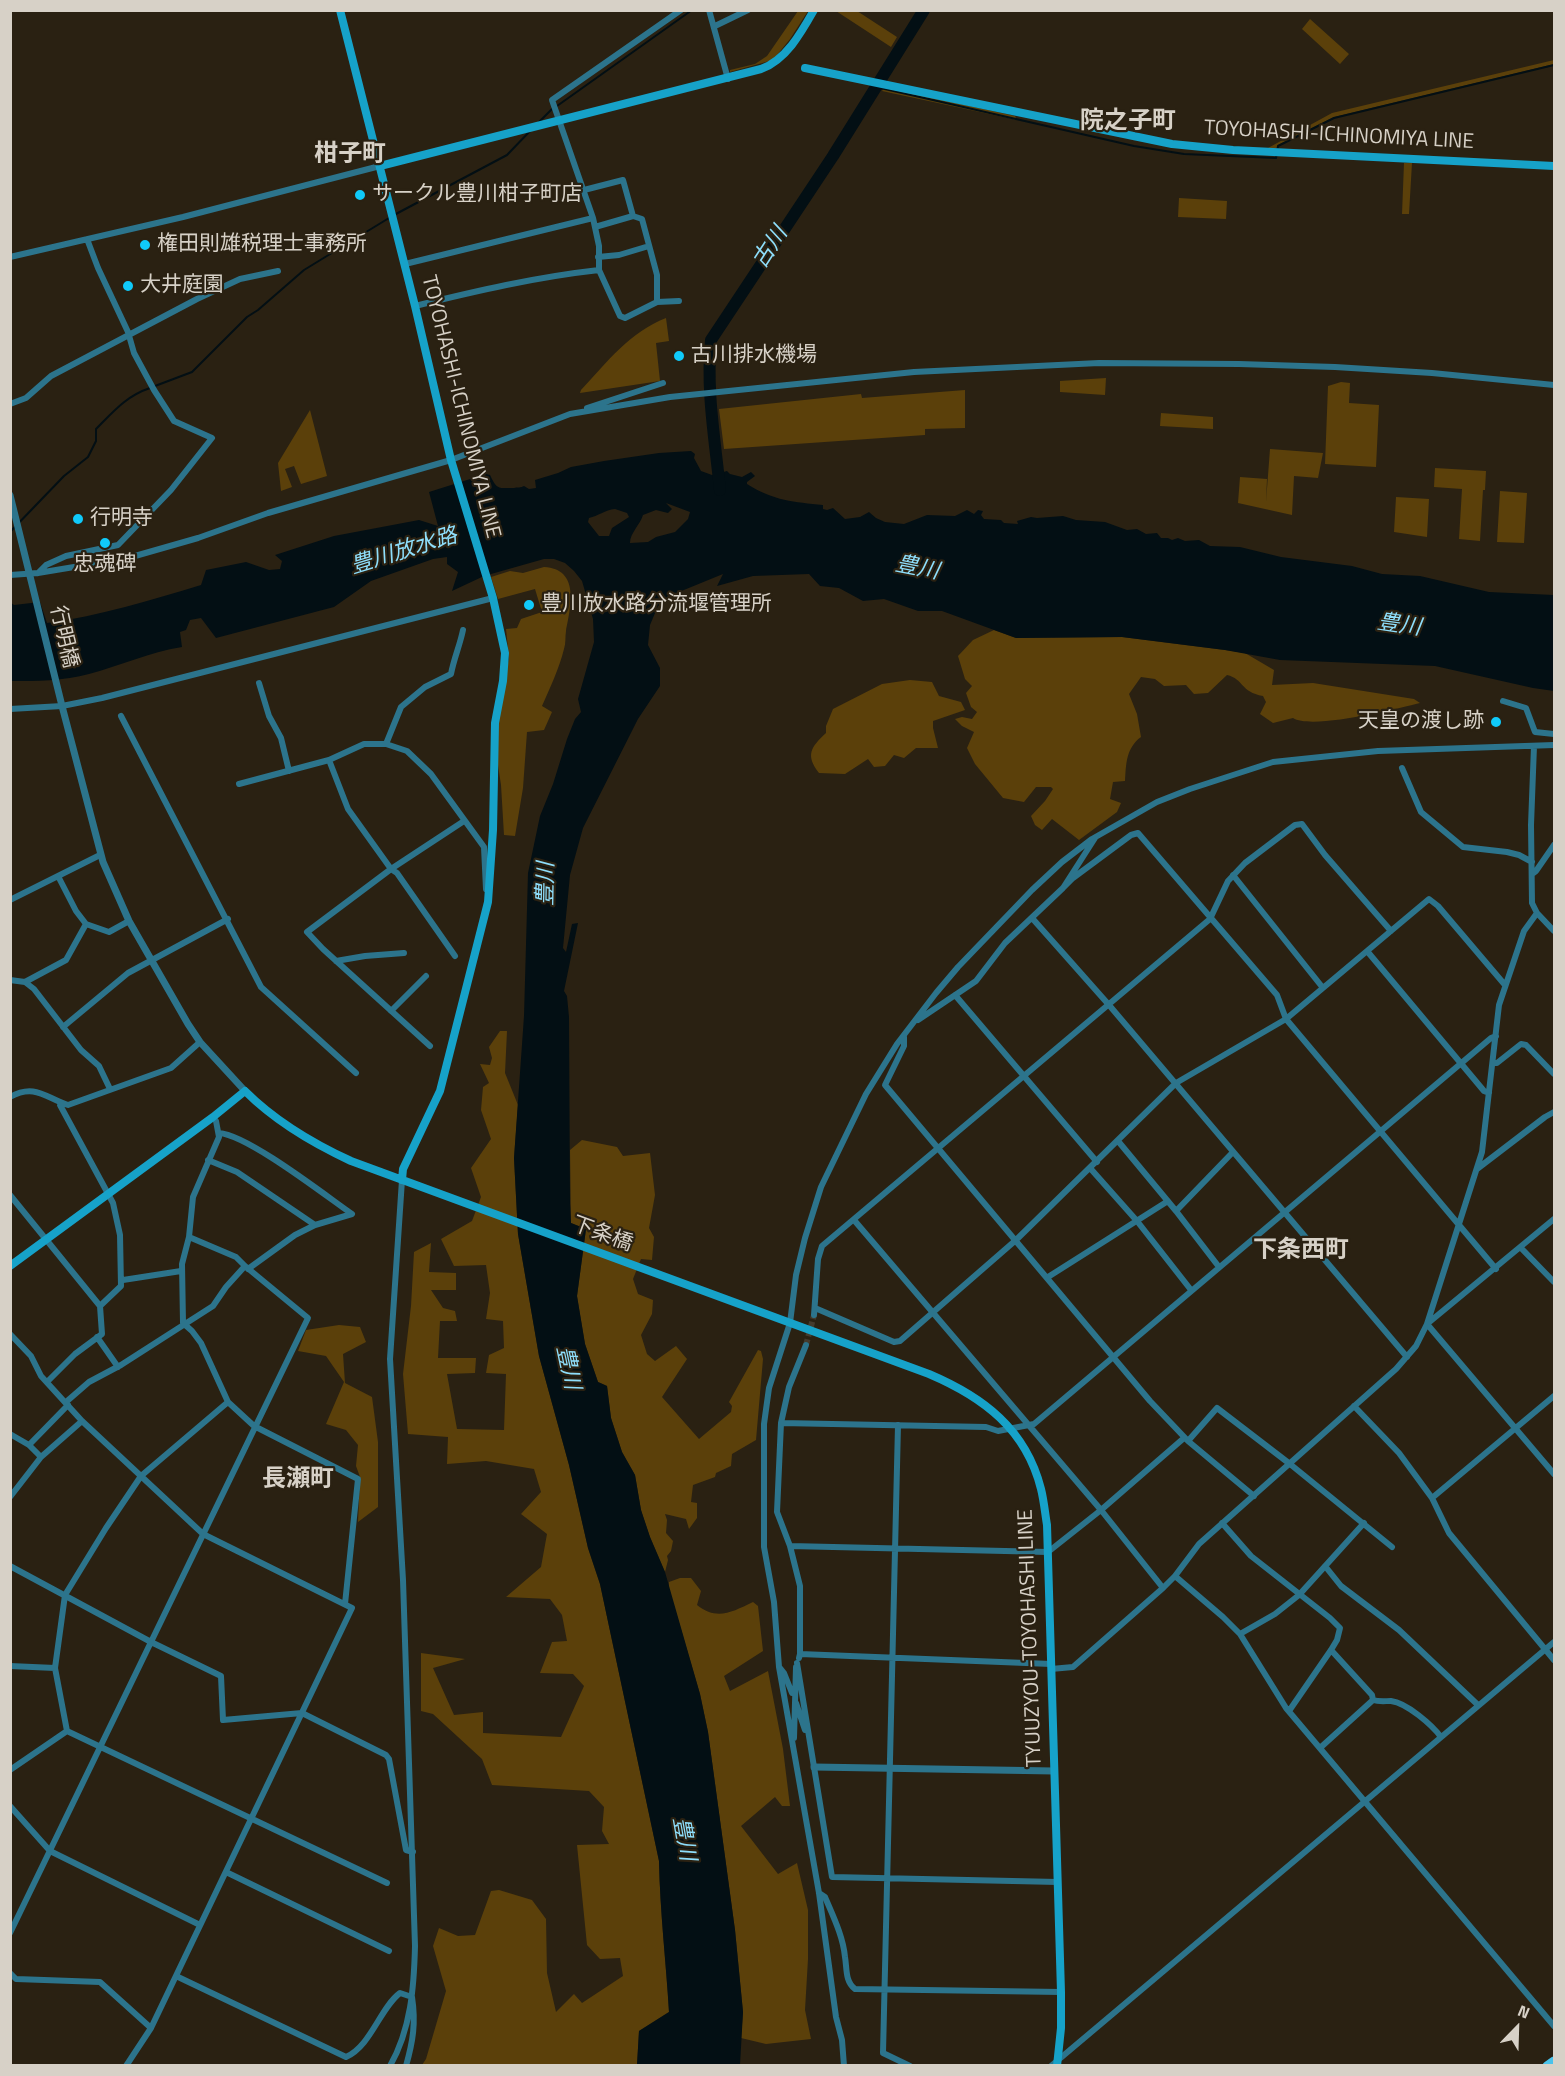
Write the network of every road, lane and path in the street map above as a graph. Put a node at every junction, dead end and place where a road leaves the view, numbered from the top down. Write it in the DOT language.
graph roads {
  1 [pos="340,10"];
  2 [pos="681,10"];
  3 [pos="709,10"];
  4 [pos="748,10"];
  5 [pos="813,10"];
  6 [pos="715,26"];
  7 [pos="805,68"];
  8 [pos="728,79"];
  9 [pos="558,117"];
  10 [pos="380,166"];
  11 [pos="1554,166"];
  12 [pos="584,190"];
  13 [pos="633,216"];
  14 [pos="593,218"];
  15 [pos="595,227"];
  16 [pos="87,239"];
  17 [pos="649,246"];
  18 [pos="10,257"];
  19 [pos="598,257"];
  20 [pos="405,264"];
  21 [pos="599,270"];
  22 [pos="278,271"];
  23 [pos="679,301"];
  24 [pos="657,302"];
  25 [pos="416,306"];
  26 [pos="129,335"];
  27 [pos="663,383"];
  28 [pos="1554,385"];
  29 [pos="10,404"];
  30 [pos="578,413"];
  31 [pos="451,460"];
  32 [pos="10,495"];
  33 [pos="10,575"];
  34 [pos="34,575"];
  35 [pos="493,598"];
  36 [pos="463,630"];
  37 [pos="259,683"];
  38 [pos="1503,701"];
  39 [pos="62,704"];
  40 [pos="10,709"];
  41 [pos="121,716"];
  42 [pos="1554,735"];
  43 [pos="386,744"];
  44 [pos="1554,745"];
  45 [pos="1534,746"];
  46 [pos="329,760"];
  47 [pos="1402,768"];
  48 [pos="289,771"];
  49 [pos="239,784"];
  50 [pos="464,821"];
  51 [pos="1096,837"];
  52 [pos="1554,845"];
  53 [pos="100,855"];
  54 [pos="1532,862"];
  55 [pos="391,868"];
  56 [pos="1532,874"];
  57 [pos="1233,875"];
  58 [pos="58,876"];
  59 [pos="1063,888"];
  60 [pos="10,900"];
  61 [pos="488,902"];
  62 [pos="1537,913"];
  63 [pos="1032,918"];
  64 [pos="1210,918"];
  65 [pos="228,919"];
  66 [pos="129,921"];
  67 [pos="86,924"];
  68 [pos="1391,931"];
  69 [pos="1554,931"];
  70 [pos="1367,951"];
  71 [pos="404,953"];
  72 [pos="455,956"];
  73 [pos="151,960"];
  74 [pos="336,961"];
  75 [pos="426,976"];
  76 [pos="10,980"];
  77 [pos="25,982"];
  78 [pos="1506,985"];
  79 [pos="1323,988"];
  80 [pos="955,996"];
  81 [pos="1109,1005"];
  82 [pos="391,1011"];
  83 [pos="1286,1019"];
  84 [pos="912,1023"];
  85 [pos="63,1027"];
  86 [pos="1496,1036"];
  87 [pos="904,1037"];
  88 [pos="200,1042"];
  89 [pos="430,1046"];
  90 [pos="1461,1063"];
  91 [pos="1493,1063"];
  92 [pos="356,1073"];
  93 [pos="1554,1074"];
  94 [pos="1024,1075"];
  95 [pos="1176,1083"];
  96 [pos="110,1089"];
  97 [pos="245,1091"];
  98 [pos="1489,1093"];
  99 [pos="10,1097"];
  100 [pos="61,1103"];
  101 [pos="1554,1112"];
  102 [pos="213,1117"];
  103 [pos="1379,1131"];
  104 [pos="219,1133"];
  105 [pos="1118,1141"];
  106 [pos="937,1148"];
  107 [pos="1233,1152"];
  108 [pos="208,1160"];
  109 [pos="1096,1162"];
  110 [pos="1090,1168"];
  111 [pos="1477,1170"];
  112 [pos="402,1180"];
  113 [pos="108,1194"];
  114 [pos="10,1195"];
  115 [pos="1168,1201"];
  116 [pos="1176,1211"];
  117 [pos="1284,1212"];
  118 [pos="1554,1219"];
  119 [pos="854,1220"];
  120 [pos="1137,1221"];
  121 [pos="315,1225"];
  122 [pos="1459,1226"];
  123 [pos="189,1237"];
  124 [pos="47,1239"];
  125 [pos="1016,1240"];
  126 [pos="1521,1248"];
  127 [pos="10,1266"];
  128 [pos="1219,1267"];
  129 [pos="247,1268"];
  130 [pos="1496,1269"];
  131 [pos="181,1271"];
  132 [pos="1048,1277"];
  133 [pos="123,1280"];
  134 [pos="1554,1282"];
  135 [pos="1191,1290"];
  136 [pos="100,1306"];
  137 [pos="932,1312"];
  138 [pos="790,1323"];
  139 [pos="1428,1324"];
  140 [pos="185,1326"];
  141 [pos="10,1334"];
  142 [pos="97,1337"];
  143 [pos="806,1345"];
  144 [pos="1113,1357"];
  145 [pos="1407,1357"];
  146 [pos="118,1367"];
  147 [pos="47,1382"];
  148 [pos="1554,1396"];
  149 [pos="228,1402"];
  150 [pos="67,1404"];
  151 [pos="1354,1406"];
  152 [pos="82,1421"];
  153 [pos="781,1423"];
  154 [pos="898,1425"];
  155 [pos="254,1426"];
  156 [pos="1028,1426"];
  157 [pos="1012,1429"];
  158 [pos="1516,1429"];
  159 [pos="10,1434"];
  160 [pos="1186,1440"];
  161 [pos="29,1445"];
  162 [pos="41,1457"];
  163 [pos="1290,1464"];
  164 [pos="1554,1474"];
  165 [pos="141,1476"];
  166 [pos="1254,1496"];
  167 [pos="10,1497"];
  168 [pos="1432,1498"];
  169 [pos="1101,1510"];
  170 [pos="1222,1523"];
  171 [pos="1364,1523"];
  172 [pos="203,1534"];
  173 [pos="790,1546"];
  174 [pos="1392,1547"];
  175 [pos="895,1548"];
  176 [pos="1048,1552"];
  177 [pos="10,1566"];
  178 [pos="1325,1566"];
  179 [pos="1175,1576"];
  180 [pos="1163,1588"];
  181 [pos="65,1595"];
  182 [pos="1299,1595"];
  183 [pos="345,1604"];
  184 [pos="1240,1634"];
  185 [pos="151,1642"];
  186 [pos="1554,1642"];
  187 [pos="1546,1649"];
  188 [pos="1331,1650"];
  189 [pos="800,1654"];
  190 [pos="892,1658"];
  191 [pos="1554,1660"];
  192 [pos="797,1663"];
  193 [pos="10,1666"];
  194 [pos="779,1667"];
  195 [pos="1051,1667"];
  196 [pos="55,1668"];
  197 [pos="793,1696"];
  198 [pos="1372,1700"];
  199 [pos="1478,1706"];
  200 [pos="1289,1712"];
  201 [pos="302,1713"];
  202 [pos="67,1731"];
  203 [pos="1441,1737"];
  204 [pos="792,1742"];
  205 [pos="811,1746"];
  206 [pos="100,1747"];
  207 [pos="1320,1748"];
  208 [pos="814,1767"];
  209 [pos="890,1768"];
  210 [pos="10,1770"];
  211 [pos="1054,1771"];
  212 [pos="1365,1802"];
  213 [pos="10,1806"];
  214 [pos="251,1820"];
  215 [pos="50,1851"];
  216 [pos="412,1852"];
  217 [pos="226,1872"];
  218 [pos="886,1877"];
  219 [pos="1058,1882"];
  220 [pos="387,1883"];
  221 [pos="819,1893"];
  222 [pos="200,1925"];
  223 [pos="10,1933"];
  224 [pos="389,1951"];
  225 [pos="10,1972"];
  226 [pos="176,1976"];
  227 [pos="884,1990"];
  228 [pos="1061,1992"];
  229 [pos="412,1997"];
  230 [pos="1554,2026"];
  231 [pos="151,2028"];
  232 [pos="1554,2061"];
  233 [pos="1057,2062"];
  234 [pos="126,2066"];
  235 [pos="390,2066"];
  236 [pos="406,2066"];
  237 [pos="844,2066"];
  238 [pos="910,2066"];
  239 [pos="1051,2066"];
  240 [pos="1547,2066"];
  1 -- 10 [label="main road"];
  2 -- 9 [label="street"];
  3 -- 6 [label="street"];
  4 -- 6 [label="street"];
  5 -- 8 [label="main road"];
  6 -- 8 [label="street"];
  7 -- 11 [label="main road, TOYOHASHI-ICHINOMIYA LINE"];
  8 -- 9 [label="main road"];
  9 -- 10 [label="main road"];
  9 -- 12 [label="street"];
  10 -- 16 [label="street"];
  10 -- 20 [label="main road, TOYOHASHI-ICHINOMIYA LINE"];
  12 -- 13 [label="street"];
  12 -- 14 [label="street"];
  13 -- 15 [label="street"];
  13 -- 17 [label="street"];
  14 -- 15 [label="street"];
  14 -- 20 [label="street"];
  15 -- 19 [label="street"];
  16 -- 18 [label="street"];
  16 -- 26 [label="street"];
  17 -- 19 [label="street"];
  17 -- 24 [label="street"];
  19 -- 21 [label="street"];
  20 -- 25 [label="main road, TOYOHASHI-ICHINOMIYA LINE"];
  21 -- 24 [label="street"];
  21 -- 25 [label="street"];
  22 -- 26 [label="street"];
  23 -- 24 [label="street"];
  25 -- 31 [label="main road, TOYOHASHI-ICHINOMIYA LINE"];
  26 -- 29 [label="street"];
  26 -- 34 [label="street"];
  27 -- 30 [label="street"];
  28 -- 30 [label="street"];
  30 -- 31 [label="street"];
  31 -- 34 [label="street"];
  31 -- 35 [label="main road, TOYOHASHI-ICHINOMIYA LINE"];
  32 -- 34 [label="street, 行明橋"];
  33 -- 34 [label="street"];
  34 -- 39 [label="street, 行明橋"];
  35 -- 39 [label="street"];
  35 -- 61 [label="main road, TOYOHASHI-ICHINOMIYA LINE"];
  36 -- 43 [label="street"];
  37 -- 48 [label="street"];
  38 -- 42 [label="street"];
  39 -- 40 [label="street"];
  39 -- 53 [label="street, 行明橋"];
  41 -- 65 [label="street"];
  43 -- 46 [label="street"];
  43 -- 50 [label="street"];
  44 -- 45 [label="street"];
  45 -- 51 [label="street"];
  45 -- 54 [label="street"];
  46 -- 48 [label="street"];
  46 -- 55 [label="street"];
  47 -- 54 [label="street"];
  48 -- 49 [label="street"];
  50 -- 55 [label="street"];
  50 -- 61 [label="street"];
  51 -- 59 [label="street"];
  51 -- 84 [label="street"];
  52 -- 56 [label="street"];
  53 -- 58 [label="street"];
  53 -- 66 [label="street, 行明橋"];
  54 -- 56 [label="street"];
  55 -- 72 [label="street"];
  55 -- 74 [label="street"];
  56 -- 62 [label="street"];
  57 -- 64 [label="street"];
  57 -- 68 [label="street"];
  57 -- 79 [label="street"];
  58 -- 60 [label="street"];
  58 -- 67 [label="street"];
  59 -- 63 [label="street"];
  59 -- 64 [label="street"];
  61 -- 112 [label="main road, TOYOHASHI-ICHINOMIYA LINE"];
  62 -- 69 [label="street"];
  62 -- 78 [label="street"];
  63 -- 80 [label="street"];
  63 -- 81 [label="street"];
  64 -- 81 [label="street"];
  64 -- 83 [label="street"];
  65 -- 73 [label="street"];
  65 -- 92 [label="street"];
  66 -- 67 [label="street"];
  66 -- 73 [label="street, 行明橋"];
  67 -- 77 [label="street"];
  68 -- 70 [label="street"];
  68 -- 78 [label="street"];
  70 -- 79 [label="street"];
  70 -- 90 [label="street"];
  71 -- 74 [label="street"];
  73 -- 85 [label="street"];
  73 -- 88 [label="street, 行明橋"];
  74 -- 82 [label="street"];
  75 -- 82 [label="street"];
  76 -- 77 [label="street"];
  77 -- 85 [label="street"];
  78 -- 86 [label="street"];
  79 -- 83 [label="street"];
  80 -- 84 [label="street"];
  80 -- 94 [label="street"];
  81 -- 94 [label="street"];
  81 -- 95 [label="street"];
  82 -- 89 [label="street"];
  83 -- 95 [label="street"];
  83 -- 103 [label="street"];
  84 -- 87 [label="street"];
  85 -- 96 [label="street"];
  86 -- 90 [label="street"];
  86 -- 91 [label="street"];
  87 -- 106 [label="street"];
  87 -- 138 [label="street"];
  88 -- 96 [label="street"];
  88 -- 97 [label="street, 行明橋"];
  90 -- 98 [label="street"];
  90 -- 103 [label="street"];
  91 -- 93 [label="street"];
  91 -- 98 [label="street"];
  94 -- 106 [label="street"];
  94 -- 109 [label="street"];
  95 -- 105 [label="street"];
  95 -- 107 [label="street"];
  96 -- 100 [label="street"];
  97 -- 102 [label="main road"];
  97 -- 112 [label="main road"];
  98 -- 111 [label="street"];
  99 -- 100 [label="street"];
  100 -- 113 [label="street"];
  101 -- 111 [label="street"];
  102 -- 104 [label="street"];
  102 -- 113 [label="main road"];
  103 -- 117 [label="street"];
  103 -- 122 [label="street"];
  104 -- 108 [label="street"];
  104 -- 121 [label="street"];
  105 -- 109 [label="street"];
  105 -- 115 [label="street"];
  106 -- 119 [label="street"];
  106 -- 125 [label="street"];
  107 -- 116 [label="street"];
  107 -- 117 [label="street"];
  108 -- 121 [label="street"];
  108 -- 123 [label="street"];
  109 -- 110 [label="street"];
  110 -- 120 [label="street"];
  110 -- 125 [label="street"];
  111 -- 122 [label="street"];
  112 -- 138 [label="main road, 下条橋"];
  112 -- 216 [label="street"];
  113 -- 124 [label="main road"];
  113 -- 133 [label="street"];
  114 -- 124 [label="street"];
  115 -- 116 [label="street"];
  115 -- 120 [label="street"];
  116 -- 128 [label="street"];
  117 -- 128 [label="street"];
  117 -- 145 [label="street"];
  118 -- 126 [label="street"];
  119 -- 137 [label="street"];
  119 -- 137 [label="street"];
  120 -- 132 [label="street"];
  120 -- 135 [label="street"];
  121 -- 129 [label="street"];
  122 -- 130 [label="street"];
  122 -- 139 [label="street"];
  123 -- 129 [label="street"];
  123 -- 131 [label="street"];
  124 -- 127 [label="main road"];
  124 -- 136 [label="street"];
  125 -- 132 [label="street"];
  125 -- 137 [label="street"];
  126 -- 130 [label="street"];
  126 -- 134 [label="street"];
  128 -- 135 [label="street"];
  129 -- 140 [label="street"];
  129 -- 155 [label="street"];
  130 -- 139 [label="street"];
  131 -- 133 [label="street"];
  131 -- 140 [label="street"];
  132 -- 144 [label="street"];
  133 -- 136 [label="street"];
  135 -- 144 [label="street"];
  136 -- 142 [label="street"];
  137 -- 156 [label="street"];
  138 -- 157 [label="main road, TYUUZYOU-TOYOHASHI LINE"];
  138 -- 194 [label="street"];
  139 -- 145 [label="street"];
  139 -- 158 [label="street"];
  140 -- 146 [label="street"];
  140 -- 149 [label="street"];
  141 -- 147 [label="street"];
  142 -- 146 [label="street"];
  142 -- 147 [label="street"];
  143 -- 153 [label="street"];
  144 -- 156 [label="street"];
  144 -- 160 [label="street"];
  145 -- 151 [label="street"];
  146 -- 150 [label="street"];
  147 -- 150 [label="street"];
  148 -- 158 [label="street"];
  149 -- 155 [label="street"];
  149 -- 165 [label="street"];
  150 -- 152 [label="street"];
  150 -- 161 [label="street"];
  151 -- 163 [label="street"];
  151 -- 168 [label="street"];
  152 -- 162 [label="street"];
  152 -- 165 [label="street"];
  153 -- 154 [label="street"];
  153 -- 173 [label="street"];
  154 -- 157 [label="street"];
  154 -- 175 [label="street"];
  155 -- 172 [label="street"];
  155 -- 183 [label="street"];
  156 -- 157 [label="street"];
  156 -- 169 [label="street"];
  157 -- 176 [label="main road, TYUUZYOU-TOYOHASHI LINE"];
  158 -- 164 [label="street"];
  158 -- 168 [label="street"];
  159 -- 161 [label="street"];
  160 -- 163 [label="street"];
  160 -- 166 [label="street"];
  160 -- 169 [label="street"];
  161 -- 162 [label="street"];
  162 -- 167 [label="street"];
  163 -- 166 [label="street"];
  163 -- 171 [label="street"];
  165 -- 172 [label="street"];
  165 -- 181 [label="street"];
  166 -- 170 [label="street"];
  168 -- 187 [label="street"];
  169 -- 176 [label="street"];
  169 -- 180 [label="street"];
  170 -- 179 [label="street"];
  170 -- 182 [label="street"];
  171 -- 174 [label="street"];
  171 -- 178 [label="street"];
  172 -- 183 [label="street"];
  172 -- 185 [label="street"];
  173 -- 175 [label="street"];
  173 -- 189 [label="street"];
  175 -- 176 [label="street"];
  175 -- 190 [label="street"];
  176 -- 195 [label="main road, TYUUZYOU-TOYOHASHI LINE"];
  177 -- 181 [label="street"];
  178 -- 182 [label="street"];
  178 -- 199 [label="street"];
  179 -- 180 [label="street"];
  179 -- 184 [label="street"];
  180 -- 195 [label="street"];
  181 -- 185 [label="street"];
  181 -- 196 [label="street"];
  182 -- 184 [label="street"];
  182 -- 188 [label="street"];
  183 -- 201 [label="street"];
  184 -- 200 [label="street"];
  185 -- 201 [label="street"];
  185 -- 206 [label="street"];
  186 -- 187 [label="street"];
  187 -- 191 [label="street"];
  187 -- 199 [label="street"];
  188 -- 198 [label="street"];
  188 -- 200 [label="street"];
  189 -- 190 [label="street"];
  189 -- 192 [label="street"];
  190 -- 195 [label="street"];
  190 -- 209 [label="street"];
  192 -- 197 [label="street"];
  192 -- 205 [label="street"];
  193 -- 196 [label="street"];
  194 -- 197 [label="street"];
  194 -- 204 [label="street"];
  195 -- 211 [label="main road, TYUUZYOU-TOYOHASHI LINE"];
  196 -- 202 [label="street"];
  197 -- 204 [label="street"];
  197 -- 205 [label="street"];
  198 -- 203 [label="street"];
  198 -- 207 [label="street"];
  199 -- 203 [label="street"];
  200 -- 207 [label="street"];
  201 -- 214 [label="street"];
  201 -- 216 [label="street"];
  202 -- 206 [label="street"];
  202 -- 210 [label="street"];
  203 -- 212 [label="street"];
  204 -- 221 [label="street"];
  205 -- 208 [label="street"];
  206 -- 214 [label="street"];
  206 -- 215 [label="street"];
  207 -- 212 [label="street"];
  208 -- 209 [label="street"];
  208 -- 218 [label="street"];
  209 -- 211 [label="street"];
  209 -- 218 [label="street"];
  211 -- 219 [label="main road, TYUUZYOU-TOYOHASHI LINE"];
  212 -- 230 [label="street"];
  212 -- 233 [label="street"];
  213 -- 215 [label="street"];
  214 -- 217 [label="street"];
  214 -- 220 [label="street"];
  215 -- 222 [label="street"];
  215 -- 223 [label="street"];
  216 -- 229 [label="street"];
  217 -- 222 [label="street"];
  217 -- 224 [label="street"];
  218 -- 219 [label="street"];
  218 -- 227 [label="street"];
  219 -- 228 [label="main road, TYUUZYOU-TOYOHASHI LINE"];
  221 -- 227 [label="street"];
  221 -- 237 [label="street"];
  222 -- 226 [label="street"];
  225 -- 231 [label="street"];
  226 -- 229 [label="street"];
  226 -- 231 [label="street"];
  227 -- 228 [label="street"];
  227 -- 238 [label="street"];
  228 -- 233 [label="main road, TYUUZYOU-TOYOHASHI LINE"];
  229 -- 235 [label="street"];
  229 -- 236 [label="street"];
  231 -- 234 [label="street"];
  232 -- 240 [label="main road"];
  233 -- 239 [label="street"];
}
